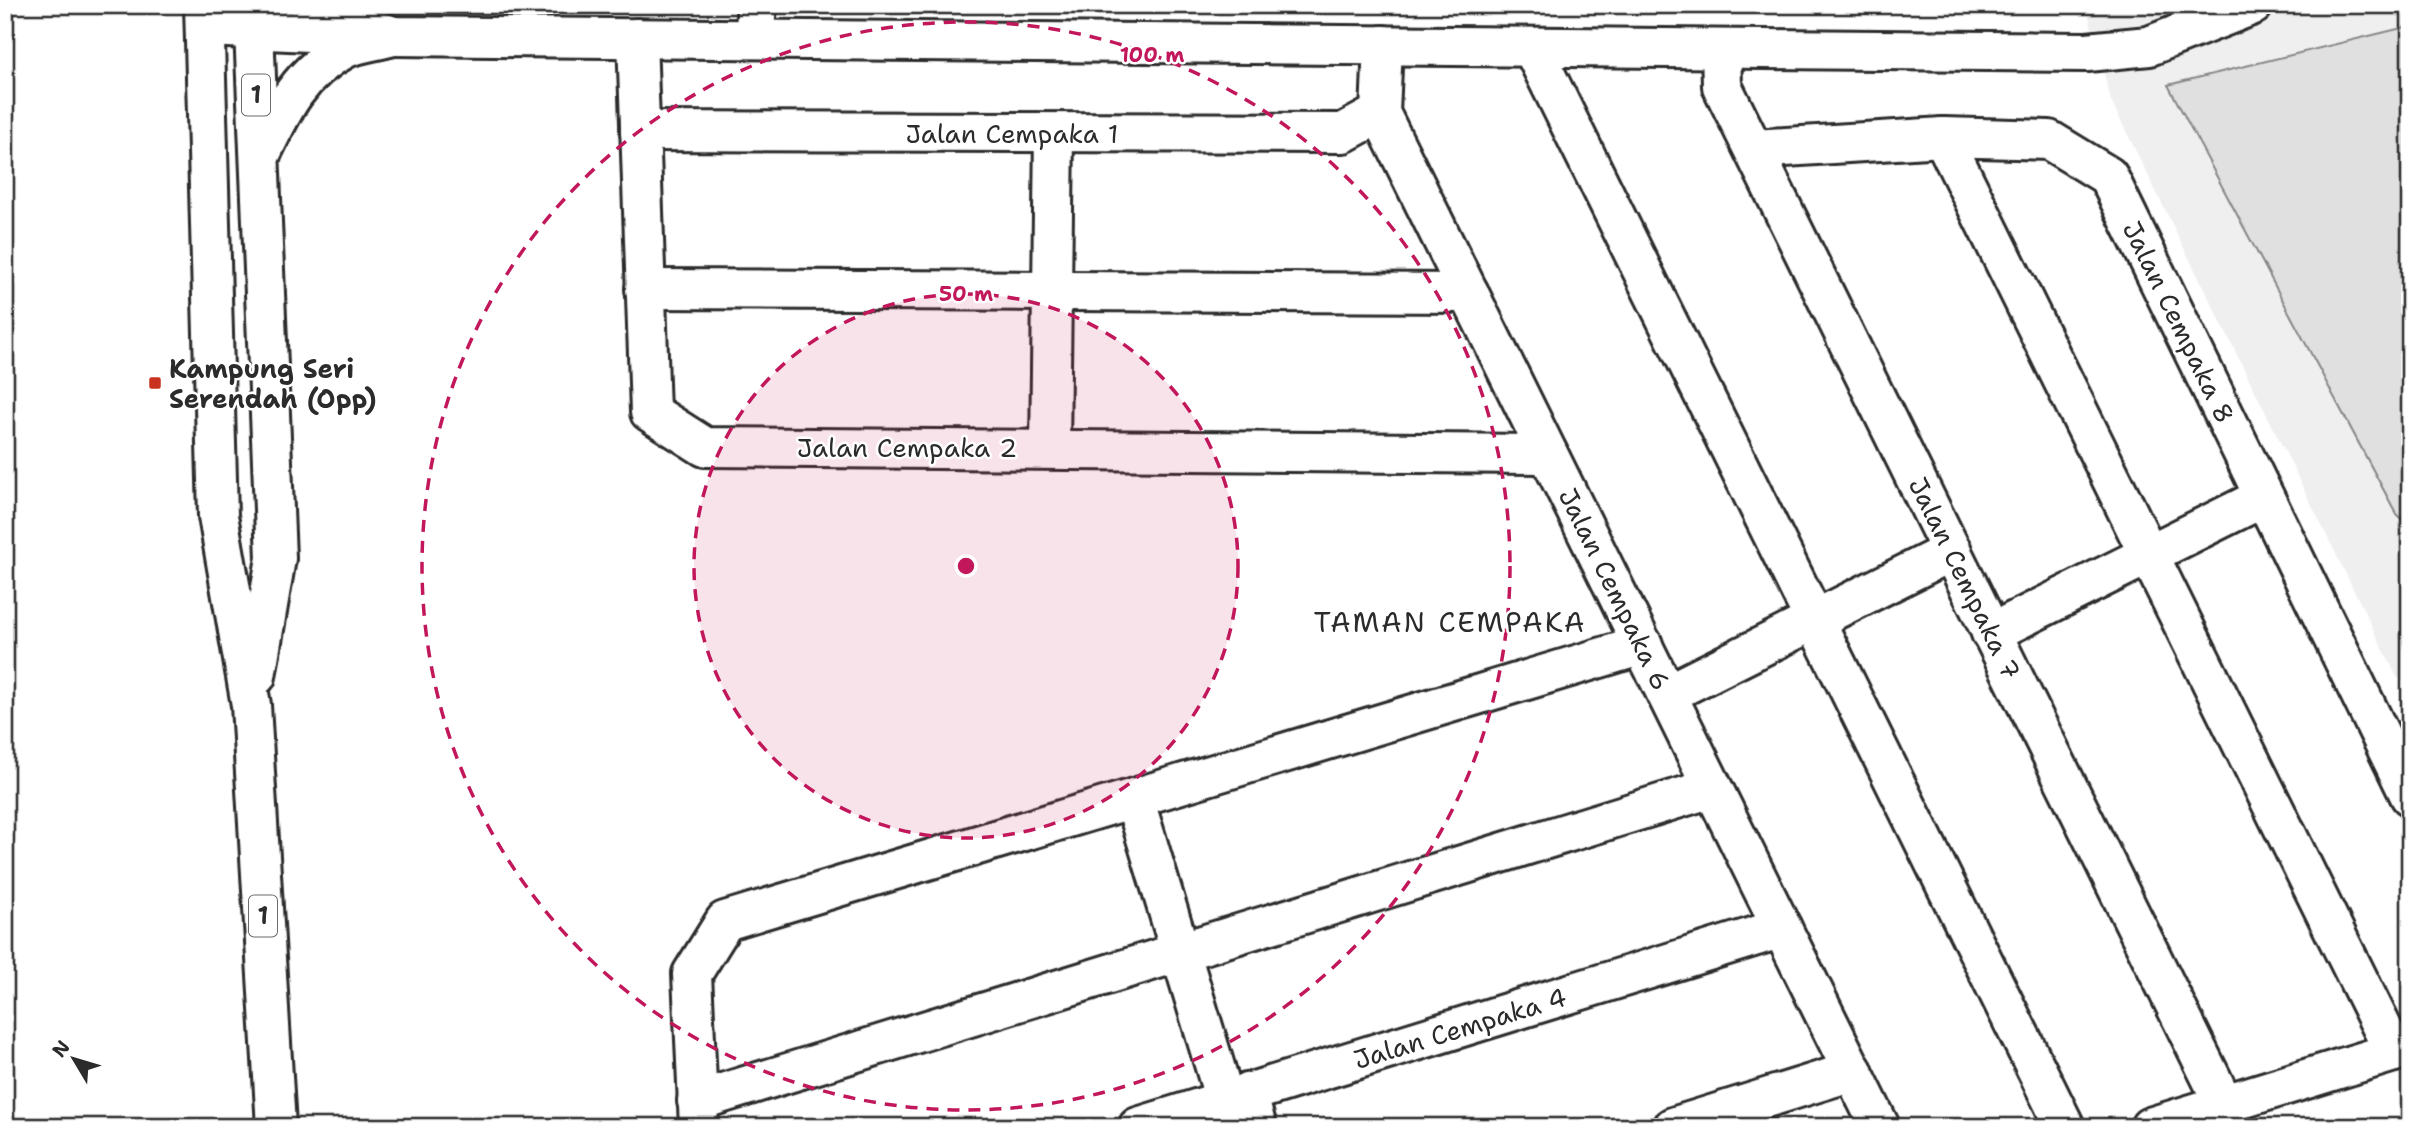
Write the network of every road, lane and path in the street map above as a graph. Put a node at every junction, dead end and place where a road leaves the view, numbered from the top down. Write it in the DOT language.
graph roads {
  1 [pos="310,5"];
  2 [pos="2253,5"];
  3 [pos="205,16"];
  4 [pos="253,17"];
  5 [pos="756,22"];
  6 [pos="394,36"];
  7 [pos="637,38"];
  8 [pos="1383,45"];
  9 [pos="1532,47"];
  10 [pos="1721,49"];
  11 [pos="1380,113"];
  12 [pos="640,131"];
  13 [pos="1054,133"];
  14 [pos="1942,137"];
  15 [pos="1754,149"];
  16 [pos="259,160"];
  17 [pos="645,289"];
  18 [pos="1052,291"];
  19 [pos="1469,293"];
  20 [pos="1050,448"];
  21 [pos="1548,454"];
  22 [pos="2264,497"];
  23 [pos="1952,551"];
  24 [pos="2148,555"];
  25 [pos="1814,620"];
  26 [pos="1991,633"];
  27 [pos="1643,645"];
  28 [pos="1667,694"];
  29 [pos="251,705"];
  30 [pos="1712,788"];
  31 [pos="2410,796"];
  32 [pos="1134,798"];
  33 [pos="1782,928"];
  34 [pos="1180,952"];
  35 [pos="2402,1049"];
  36 [pos="1853,1071"];
  37 [pos="2224,1104"];
  38 [pos="1243,1107"];
  39 [pos="698,1114"];
  40 [pos="276,1127"];
  41 [pos="1138,1127"];
  42 [pos="1673,1127"];
  43 [pos="1880,1127"];
  44 [pos="2065,1127"];
  45 [pos="2150,1127"];
  1 -- 6 [label="street"];
  2 -- 10 [label="street"];
  3 -- 4 [label="street"];
  3 -- 29 [label="street, 1"];
  4 -- 6 [label="street"];
  4 -- 16 [label="street, 1"];
  5 -- 7 [label="street"];
  5 -- 8 [label="street"];
  6 -- 7 [label="street"];
  6 -- 16 [label="street"];
  7 -- 12 [label="street, Jalan Cempaka 2"];
  8 -- 9 [label="street"];
  8 -- 11 [label="street, Jalan Cempaka 6"];
  9 -- 10 [label="street"];
  9 -- 25 [label="street"];
  10 -- 15 [label="street, Jalan Cempaka 7"];
  11 -- 13 [label="street, Jalan Cempaka 1"];
  11 -- 19 [label="street, Jalan Cempaka 6"];
  12 -- 13 [label="street, Jalan Cempaka 1"];
  12 -- 17 [label="street, Jalan Cempaka 2"];
  13 -- 18 [label="street"];
  14 -- 15 [label="street, Jalan Cempaka 8"];
  14 -- 22 [label="street, Jalan Cempaka 8"];
  14 -- 24 [label="street"];
  15 -- 23 [label="street, Jalan Cempaka 7"];
  16 -- 29 [label="street, 1"];
  17 -- 18 [label="street"];
  17 -- 20 [label="street, Jalan Cempaka 2"];
  18 -- 19 [label="street"];
  18 -- 20 [label="street"];
  19 -- 21 [label="street, Jalan Cempaka 6"];
  20 -- 21 [label="street, Jalan Cempaka 2"];
  21 -- 27 [label="street, Jalan Cempaka 6"];
  22 -- 24 [label="street"];
  22 -- 31 [label="street, Jalan Cempaka 8"];
  23 -- 25 [label="street"];
  23 -- 26 [label="street, Jalan Cempaka 7"];
  24 -- 26 [label="street"];
  24 -- 35 [label="street"];
  25 -- 28 [label="street"];
  25 -- 44 [label="street"];
  26 -- 37 [label="street, Jalan Cempaka 7"];
  27 -- 28 [label="street, Jalan Cempaka 6"];
  27 -- 32 [label="street"];
  28 -- 30 [label="street, Jalan Cempaka 6"];
  29 -- 40 [label="street, 1"];
  30 -- 33 [label="street, Jalan Cempaka 6"];
  30 -- 34 [label="street"];
  32 -- 34 [label="street"];
  32 -- 39 [label="street"];
  33 -- 36 [label="street, Jalan Cempaka 6"];
  33 -- 38 [label="street, Jalan Cempaka 4"];
  34 -- 38 [label="street"];
  34 -- 39 [label="street"];
  35 -- 37 [label="street"];
  36 -- 42 [label="street"];
  36 -- 43 [label="street, Jalan Cempaka 6"];
  37 -- 45 [label="street"];
  38 -- 41 [label="street, Jalan Cempaka 4"];
}
